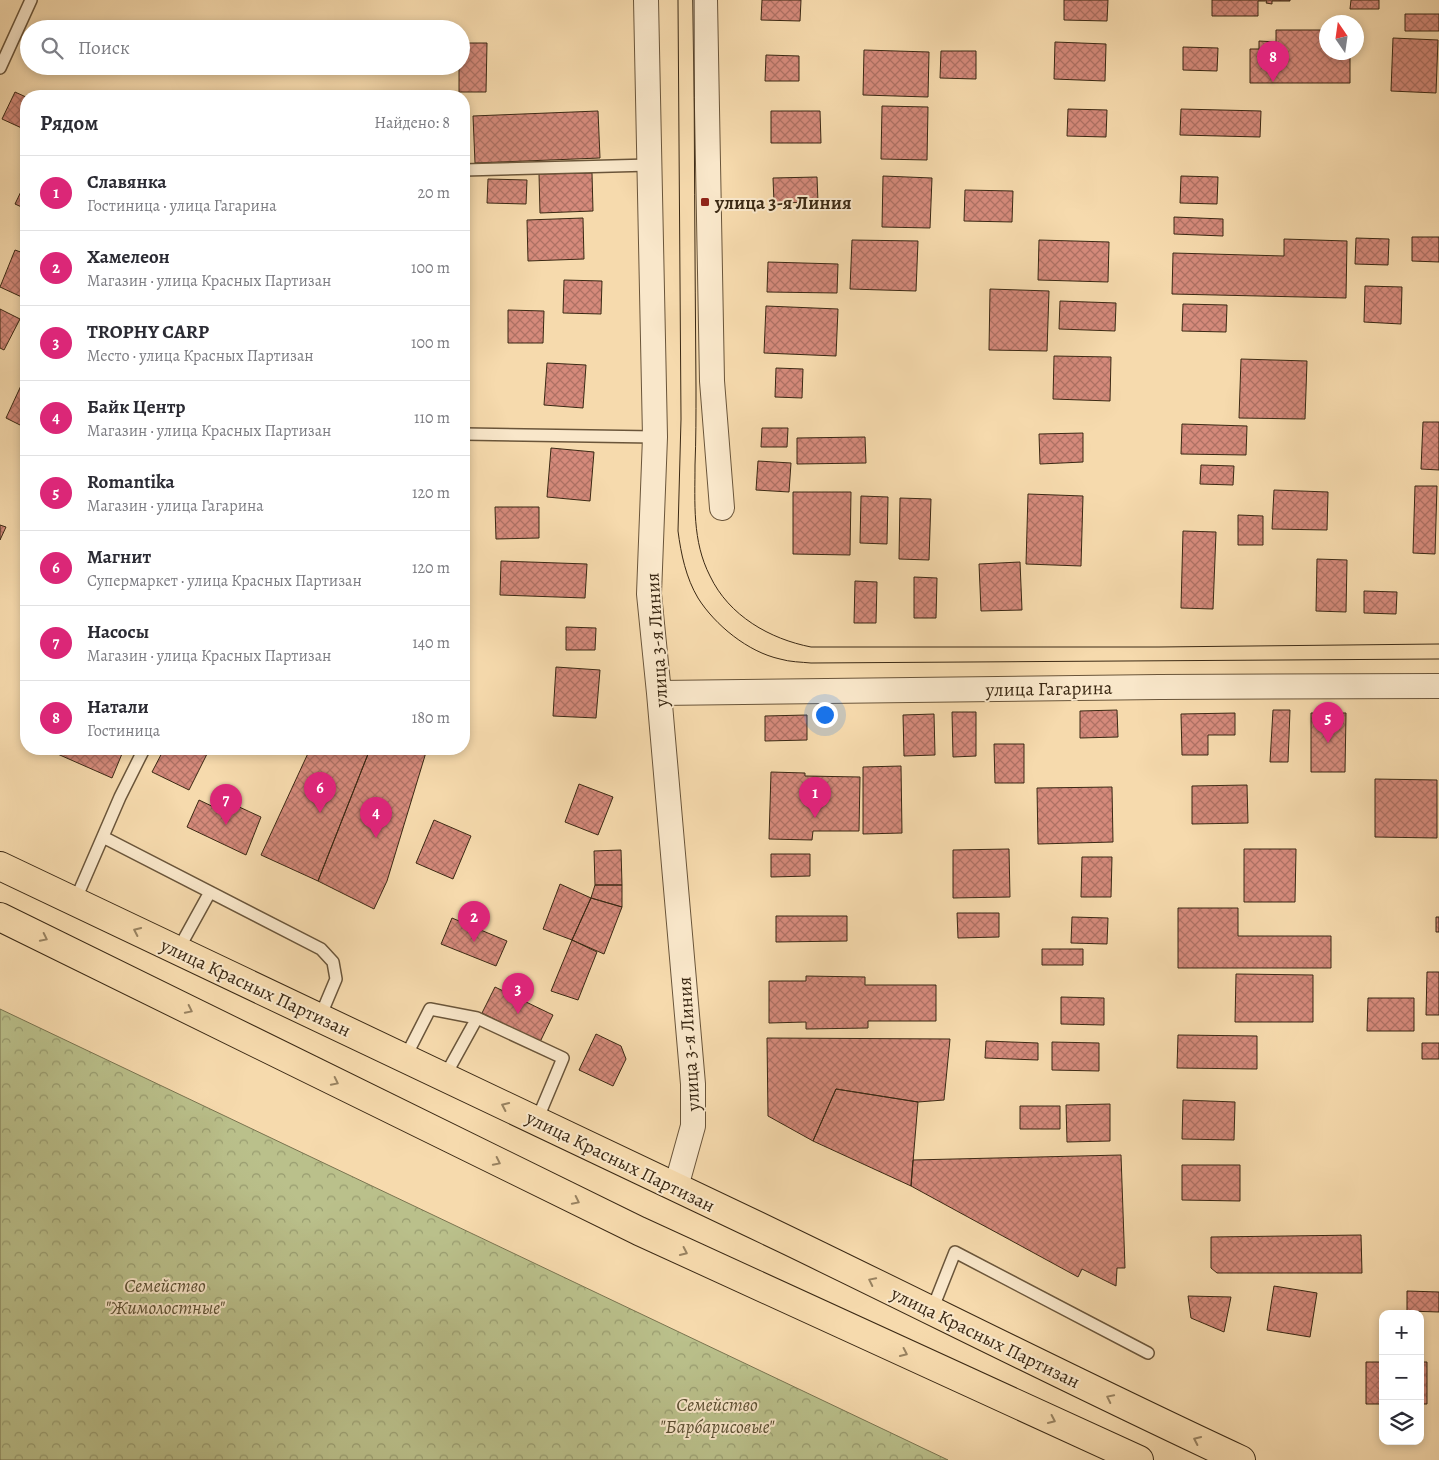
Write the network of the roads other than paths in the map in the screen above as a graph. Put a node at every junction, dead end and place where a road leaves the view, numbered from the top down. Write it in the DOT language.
graph roads {
  1 [pos="31,0"];
  2 [pos="646,0"];
  3 [pos="705,0"];
  4 [pos="22,20"];
  5 [pos="20,24"];
  6 [pos="0,68"];
  7 [pos="650,165"];
  8 [pos="470,170"];
  9 [pos="470,434"];
  10 [pos="655,436"];
  11 [pos="722,508"];
  12 [pos="1439,686"];
  13 [pos="659,693"];
  14 [pos="141,755"];
  15 [pos="102,837"];
  16 [pos="0,866"];
  17 [pos="210,892"];
  18 [pos="75,902"];
  19 [pos="0,917"];
  20 [pos="178,950"];
  21 [pos="320,1018"];
  22 [pos="476,1018"];
  23 [pos="405,1058"];
  24 [pos="445,1077"];
  25 [pos="537,1120"];
  26 [pos="676,1187"];
  27 [pos="932,1310"];
  28 [pos="1148,1353"];
  29 [pos="1139,1460"];
  30 [pos="1241,1460"];
  1 -- 4 [label="lane"];
  2 -- 7 [label="street, улица 3-я Линия"];
  3 -- 11 [label="street"];
  5 -- 6 [label="lane"];
  7 -- 8 [label="lane"];
  7 -- 10 [label="street, улица 3-я Линия"];
  9 -- 10 [label="lane"];
  10 -- 13 [label="street, улица 3-я Линия"];
  12 -- 13 [label="street, улица Гагарина"];
  13 -- 26 [label="street, улица 3-я Линия"];
  14 -- 15 [label="lane"];
  15 -- 17 [label="lane"];
  15 -- 18 [label="lane"];
  16 -- 18 [label="highway, улица Красных Партизан"];
  17 -- 20 [label="lane"];
  17 -- 21 [label="lane"];
  20 -- 18 [label="highway, улица Красных Партизан, one-way"];
  19 -- 29 [label="highway, one-way"];
  20 -- 21 [label="highway, улица Красных Партизан"];
  21 -- 23 [label="highway, улица Красных Партизан"];
  22 -- 23 [label="lane"];
  22 -- 24 [label="lane"];
  22 -- 25 [label="lane"];
  23 -- 24 [label="highway, улица Красных Партизан"];
  25 -- 24 [label="highway, улица Красных Партизан, one-way"];
  25 -- 26 [label="highway, улица Красных Партизан"];
  27 -- 26 [label="highway, улица Красных Партизан, one-way"];
  27 -- 28 [label="lane"];
  30 -- 27 [label="highway, улица Красных Партизан, one-way"];
}
